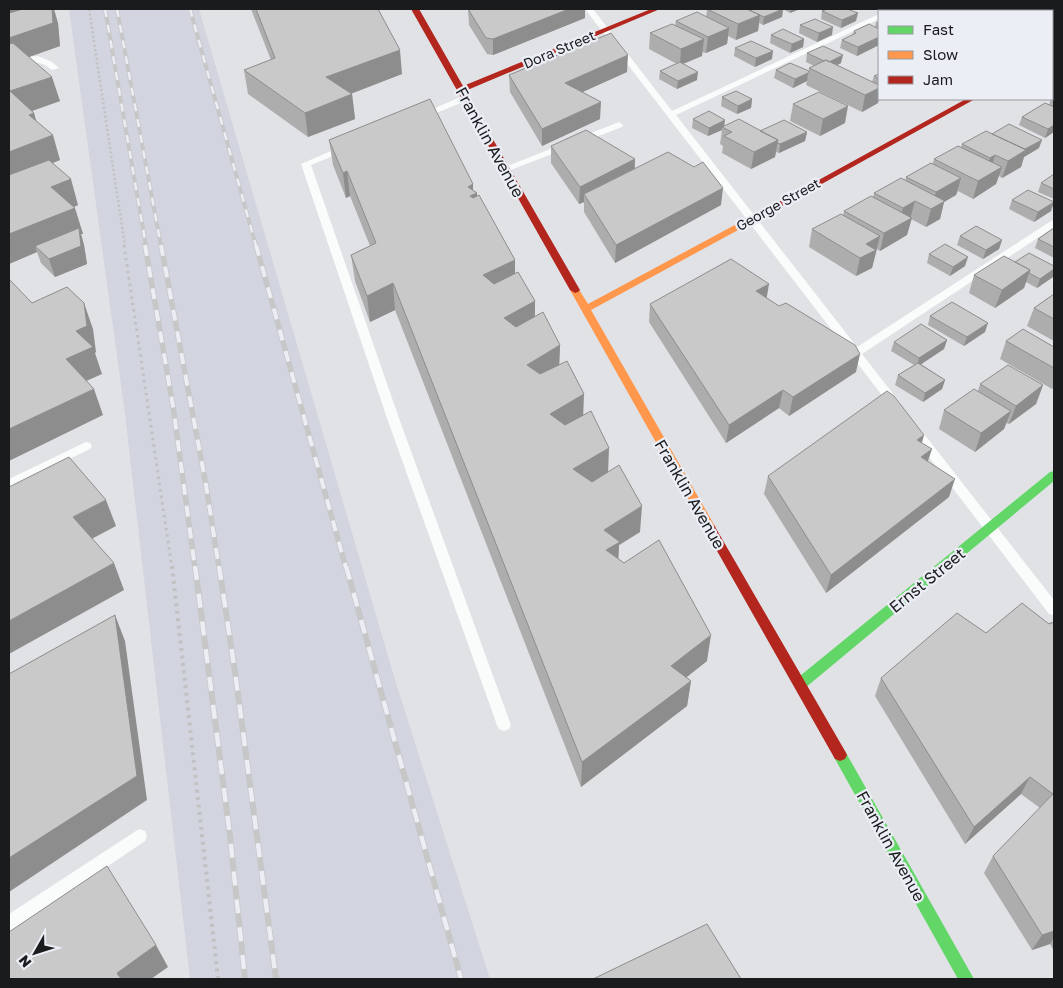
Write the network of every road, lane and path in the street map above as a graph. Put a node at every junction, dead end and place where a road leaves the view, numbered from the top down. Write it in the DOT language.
graph roads {
  1 [pos="89,9"];
  2 [pos="415,9"];
  3 [pos="589,9"];
  4 [pos="656,9"];
  5 [pos="878,16"];
  6 [pos="606,30"];
  7 [pos="9,66"];
  8 [pos="56,68"];
  9 [pos="463,94"];
  10 [pos="970,100"];
  11 [pos="670,115"];
  12 [pos="412,120"];
  13 [pos="618,124"];
  14 [pos="359,142"];
  15 [pos="506,169"];
  16 [pos="752,218"];
  17 [pos="1054,223"];
  18 [pos="585,310"];
  19 [pos="856,354"];
  20 [pos="86,446"];
  21 [pos="1054,475"];
  22 [pos="9,484"];
  23 [pos="990,528"];
  24 [pos="1054,610"];
  25 [pos="800,684"];
  26 [pos="504,725"];
  27 [pos="139,836"];
  28 [pos="9,923"];
  29 [pos="218,979"];
  30 [pos="966,979"];
  1 -- 29 [label="path"];
  2 -- 9 [label="main road, Franklin Avenue"];
  3 -- 6 [label="lane"];
  4 -- 6 [label="main road, Dora Street"];
  5 -- 11 [label="lane"];
  6 -- 9 [label="main road, Dora Street"];
  6 -- 11 [label="lane"];
  7 -- 8 [label="lane"];
  9 -- 12 [label="lane"];
  9 -- 15 [label="main road, Franklin Avenue"];
  10 -- 16 [label="main road, George Street"];
  11 -- 16 [label="lane"];
  13 -- 15 [label="lane"];
  14 -- 26 [label="lane"];
  15 -- 18 [label="main road, Franklin Avenue"];
  16 -- 18 [label="main road, George Street"];
  16 -- 19 [label="lane"];
  17 -- 19 [label="lane"];
  18 -- 25 [label="main road, Franklin Avenue"];
  19 -- 23 [label="lane"];
  20 -- 22 [label="lane"];
  21 -- 23 [label="main road, Ernst Street"];
  23 -- 24 [label="lane"];
  23 -- 25 [label="main road, Ernst Street"];
  25 -- 30 [label="main road, Franklin Avenue"];
  27 -- 28 [label="lane"];
}
